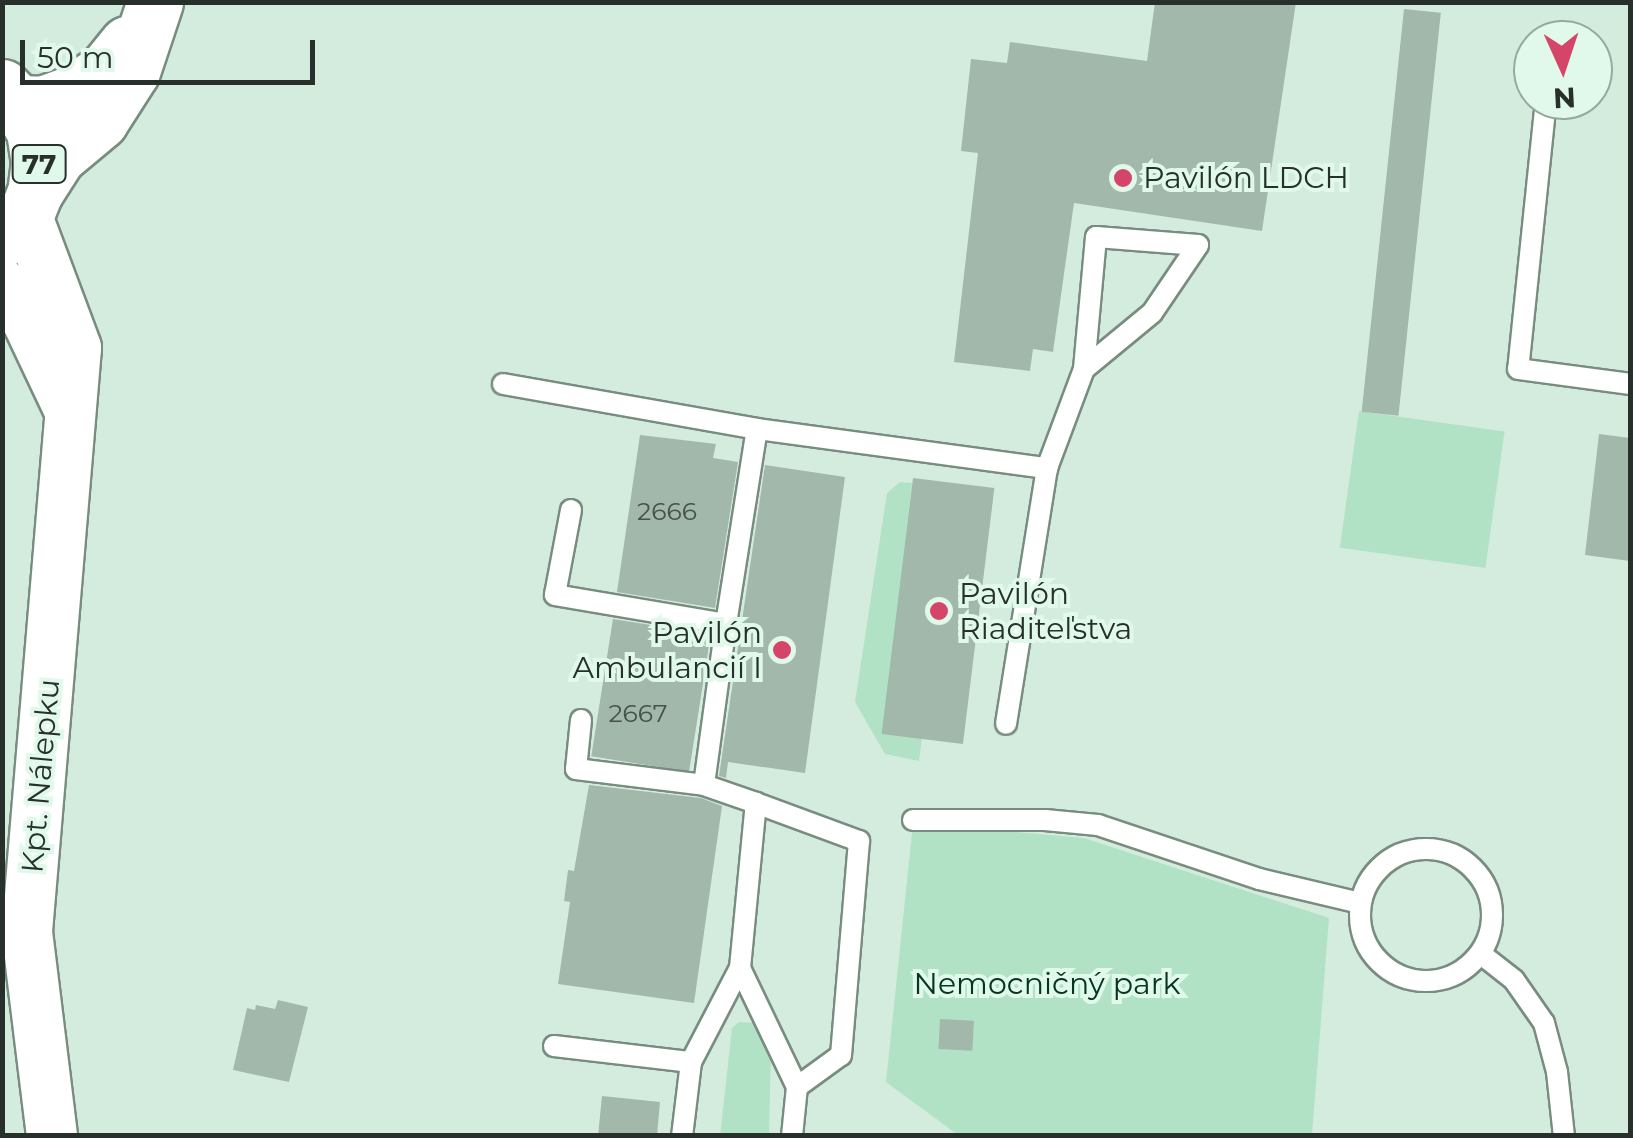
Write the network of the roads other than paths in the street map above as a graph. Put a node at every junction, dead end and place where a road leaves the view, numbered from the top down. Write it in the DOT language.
graph roads {
  1 [pos="153,8"];
  2 [pos="10,95"];
  3 [pos="1544,120"];
  4 [pos="21,215"];
  5 [pos="2,284"];
  6 [pos="1084,369"];
  7 [pos="503,384"];
  8 [pos="1630,384"];
  9 [pos="72,416"];
  10 [pos="757,429"];
  11 [pos="1046,468"];
  12 [pos="571,510"];
  13 [pos="726,624"];
  14 [pos="581,720"];
  15 [pos="1006,724"];
  16 [pos="704,785"];
  17 [pos="756,803"];
  18 [pos="913,820"];
  19 [pos="1360,904"];
  20 [pos="1482,954"];
  21 [pos="740,968"];
  22 [pos="554,1046"];
  23 [pos="690,1062"];
  24 [pos="797,1087"];
  25 [pos="52,1136"];
  26 [pos="682,1136"];
  27 [pos="792,1136"];
  28 [pos="1564,1136"];
  1 -- 2 [label="main road"];
  1 -- 4 [label="main road"];
  2 -- 4 [label="main road, 77"];
  3 -- 8 [label="lane"];
  4 -- 9 [label="street, Kpt. Nálepku"];
  5 -- 9 [label="street"];
  6 -- 6 [label="lane"];
  6 -- 11 [label="lane"];
  7 -- 10 [label="lane"];
  9 -- 25 [label="street, Kpt. Nálepku"];
  10 -- 11 [label="lane"];
  10 -- 13 [label="lane"];
  11 -- 15 [label="lane"];
  12 -- 13 [label="lane"];
  13 -- 16 [label="lane"];
  14 -- 16 [label="lane"];
  16 -- 17 [label="lane"];
  17 -- 21 [label="lane"];
  17 -- 24 [label="lane"];
  18 -- 19 [label="lane"];
  19 -- 20 [label="lane"];
  19 -- 20 [label="lane"];
  20 -- 28 [label="lane"];
  21 -- 23 [label="lane"];
  21 -- 24 [label="lane"];
  22 -- 23 [label="lane"];
  23 -- 26 [label="lane"];
  24 -- 27 [label="lane"];
}
